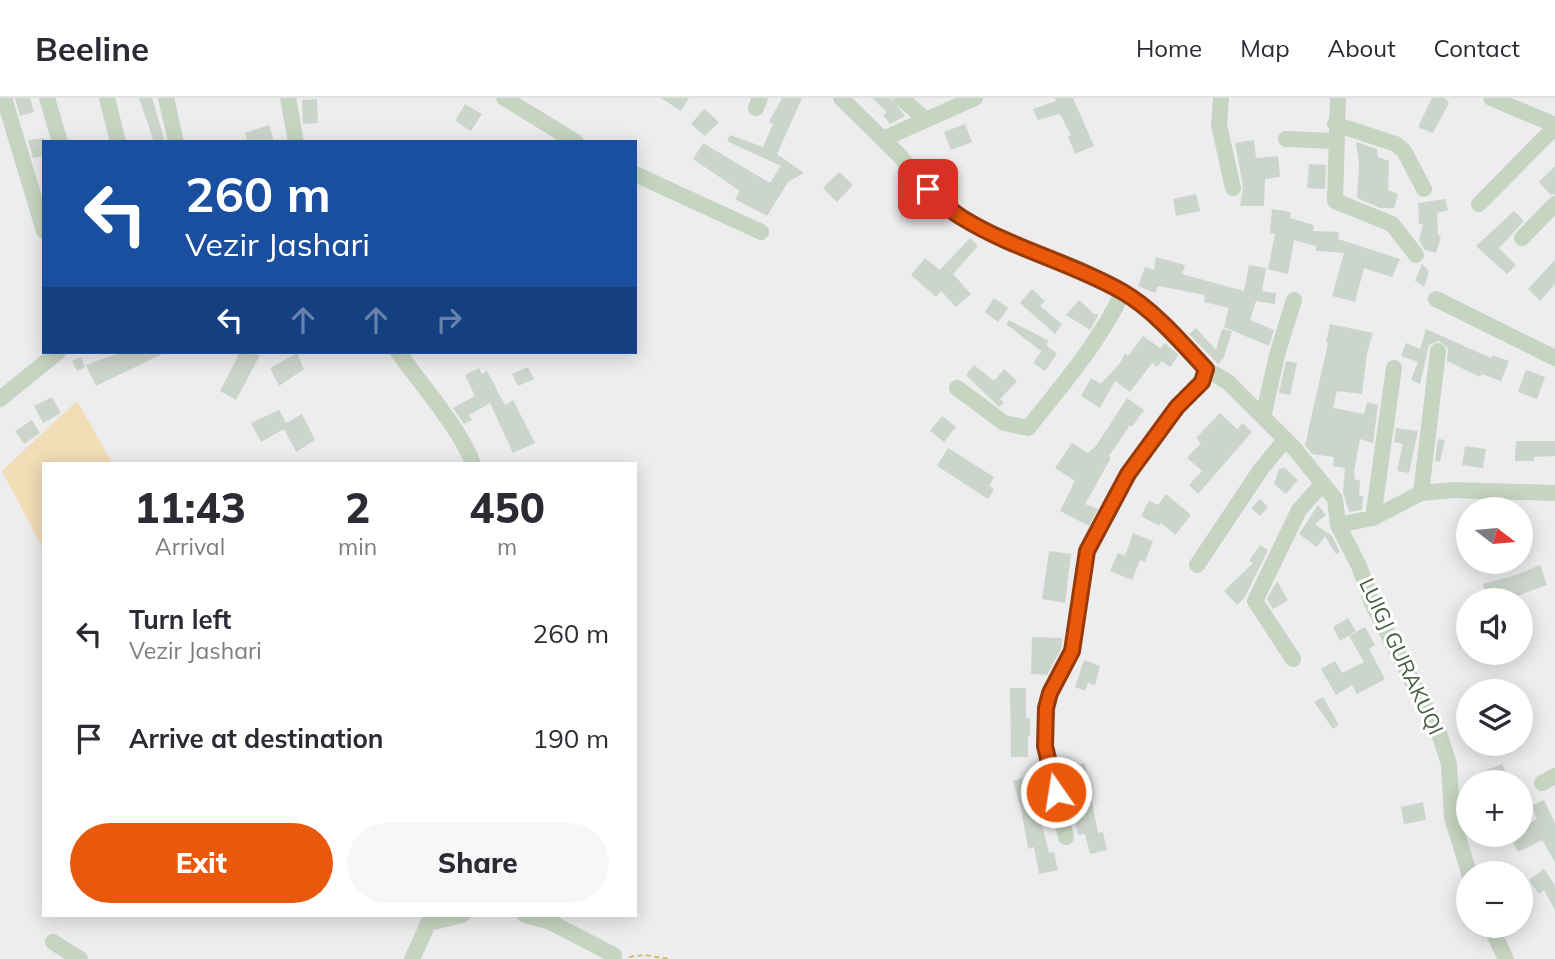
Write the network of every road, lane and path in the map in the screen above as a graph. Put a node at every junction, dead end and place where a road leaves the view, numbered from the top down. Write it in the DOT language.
graph roads {
  1 [pos="4,98"];
  2 [pos="47,98"];
  3 [pos="107,98"];
  4 [pos="166,98"];
  5 [pos="288,98"];
  6 [pos="504,98"];
  7 [pos="842,98"];
  8 [pos="901,98"];
  9 [pos="975,98"];
  10 [pos="1221,98"];
  11 [pos="1338,98"];
  12 [pos="1492,98"];
  13 [pos="925,119"];
  14 [pos="1553,122"];
  15 [pos="1335,124"];
  16 [pos="883,139"];
  17 [pos="1286,139"];
  18 [pos="59,140"];
  19 [pos="118,140"];
  20 [pos="176,140"];
  21 [pos="296,140"];
  22 [pos="573,140"];
  23 [pos="1334,141"];
  24 [pos="637,175"];
  25 [pos="1233,188"];
  26 [pos="1424,189"];
  27 [pos="1479,204"];
  28 [pos="1555,204"];
  29 [pos="42,223"];
  30 [pos="761,232"];
  31 [pos="1522,238"];
  32 [pos="1416,255"];
  33 [pos="1123,292"];
  34 [pos="1436,299"];
  35 [pos="1294,300"];
  36 [pos="1438,351"];
  37 [pos="56,354"];
  38 [pos="399,354"];
  39 [pos="1555,358"];
  40 [pos="1394,368"];
  41 [pos="1206,369"];
  42 [pos="957,388"];
  43 [pos="0,399"];
  44 [pos="1263,417"];
  45 [pos="1285,440"];
  46 [pos="472,462"];
  47 [pos="1322,484"];
  48 [pos="1421,493"];
  49 [pos="1555,493"];
  50 [pos="1373,518"];
  51 [pos="1338,525"];
  52 [pos="1198,565"];
  53 [pos="1293,659"];
  54 [pos="1066,837"];
  55 [pos="1465,861"];
  56 [pos="530,917"];
  57 [pos="430,919"];
  58 [pos="1496,938"];
  59 [pos="54,942"];
  60 [pos="614,955"];
  61 [pos="416,958"];
  62 [pos="80,959"];
  63 [pos="669,959"];
  64 [pos="1506,959"];
  1 -- 29 [label="street"];
  2 -- 18 [label="street"];
  3 -- 19 [label="street"];
  4 -- 20 [label="street"];
  5 -- 21 [label="street"];
  6 -- 22 [label="street"];
  7 -- 16 [label="street, LUIGJ GURAKUQI"];
  8 -- 13 [label="street"];
  9 -- 13 [label="street"];
  10 -- 25 [label="street"];
  11 -- 15 [label="street"];
  12 -- 14 [label="street"];
  13 -- 16 [label="street"];
  14 -- 27 [label="street"];
  15 -- 23 [label="street"];
  15 -- 26 [label="street"];
  16 -- 33 [label="street, LUIGJ GURAKUQI"];
  17 -- 23 [label="street"];
  23 -- 32 [label="street"];
  24 -- 30 [label="street"];
  28 -- 31 [label="street"];
  33 -- 41 [label="street, LUIGJ GURAKUQI"];
  33 -- 42 [label="street"];
  34 -- 39 [label="street"];
  35 -- 44 [label="street"];
  36 -- 48 [label="street"];
  37 -- 43 [label="street"];
  38 -- 46 [label="street"];
  40 -- 50 [label="street"];
  41 -- 44 [label="street, LUIGJ GURAKUQI"];
  41 -- 54 [label="street"];
  44 -- 45 [label="street, LUIGJ GURAKUQI"];
  45 -- 47 [label="street, LUIGJ GURAKUQI"];
  45 -- 52 [label="street"];
  47 -- 51 [label="street, LUIGJ GURAKUQI"];
  47 -- 53 [label="street"];
  48 -- 49 [label="street"];
  48 -- 50 [label="street"];
  50 -- 51 [label="street"];
  51 -- 55 [label="street, LUIGJ GURAKUQI"];
  56 -- 60 [label="street"];
  57 -- 61 [label="street"];
  58 -- 64 [label="street"];
  59 -- 62 [label="street"];
  60 -- 63 [label="path"];
}
